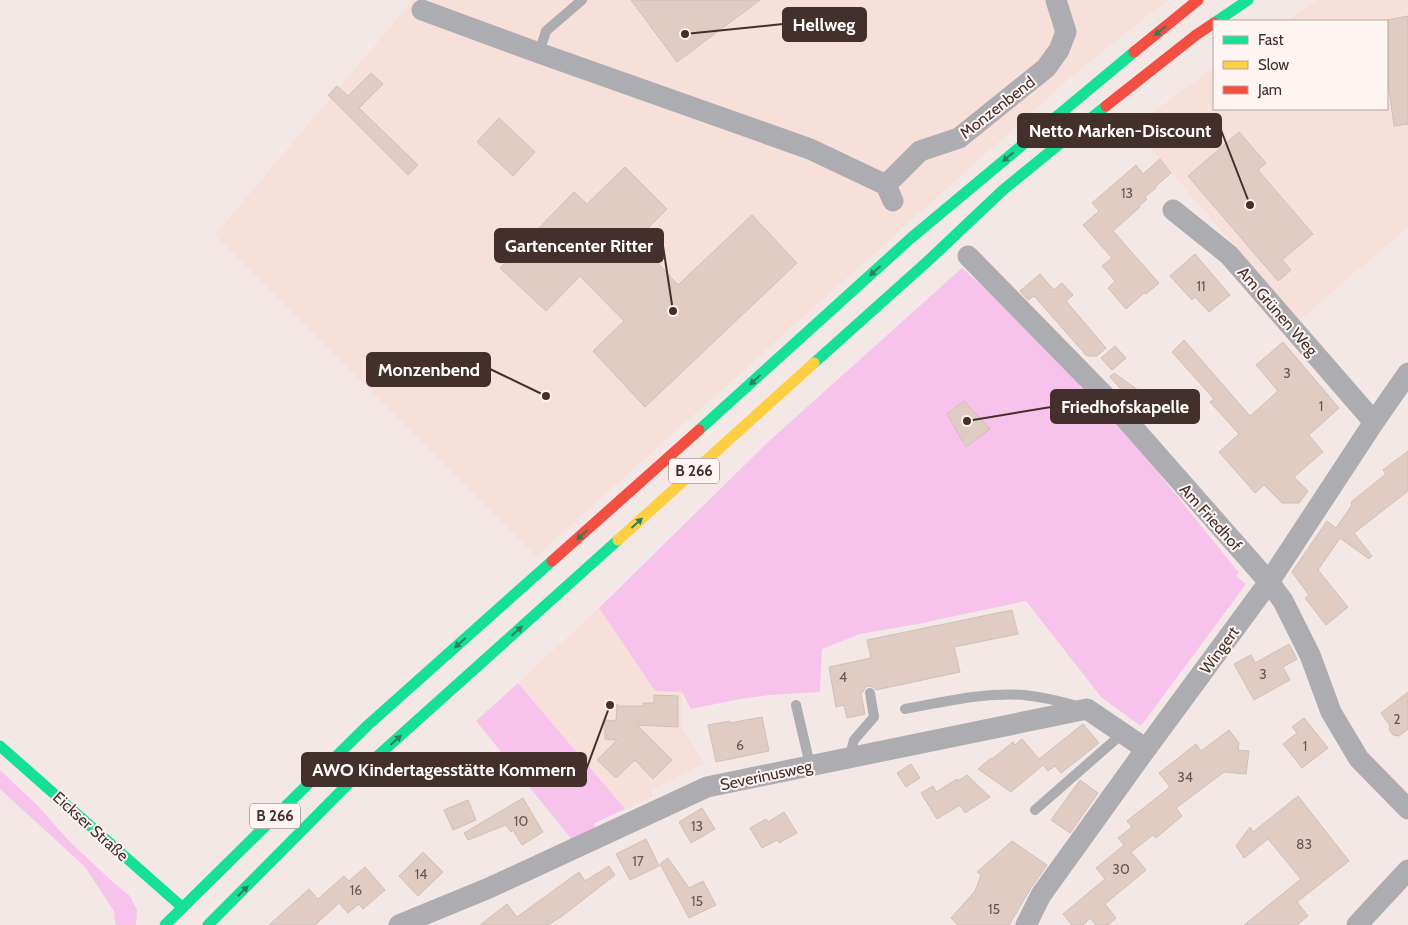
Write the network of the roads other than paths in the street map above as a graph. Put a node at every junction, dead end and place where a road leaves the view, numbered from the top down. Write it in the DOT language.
graph roads {
  1 [pos="582,0"];
  2 [pos="1056,0"];
  3 [pos="1198,0"];
  4 [pos="1248,0"];
  5 [pos="422,10"];
  6 [pos="1218,20"];
  7 [pos="1213,23"];
  8 [pos="539,53"];
  9 [pos="1173,210"];
  10 [pos="968,256"];
  11 [pos="1408,373"];
  12 [pos="1374,422"];
  13 [pos="1269,582"];
  14 [pos="870,693"];
  15 [pos="796,705"];
  16 [pos="905,708"];
  17 [pos="1087,709"];
  18 [pos="1123,733"];
  19 [pos="0,746"];
  20 [pos="1146,749"];
  21 [pos="849,758"];
  22 [pos="810,765"];
  23 [pos="1035,810"];
  24 [pos="1408,810"];
  25 [pos="1408,870"];
  26 [pos="182,907"];
  27 [pos="165,925"];
  28 [pos="202,925"];
  29 [pos="208,925"];
  30 [pos="399,925"];
  31 [pos="1026,925"];
  32 [pos="1357,925"];
  1 -- 8 [label="lane"];
  2 -- 8 [label="street, Monzenbend"];
  3 -- 26 [label="main road, B 266, one-way"];
  4 -- 6 [label="main road, B 266"];
  5 -- 8 [label="street, Monzenbend"];
  29 -- 7 [label="main road, B 266, one-way"];
  9 -- 12 [label="street, Am Grünen Weg"];
  10 -- 13 [label="street, Am Friedhof"];
  11 -- 12 [label="street, Wingert"];
  12 -- 13 [label="street, Wingert"];
  13 -- 20 [label="street, Wingert"];
  13 -- 24 [label="street, Am Friedhof"];
  14 -- 21 [label="lane"];
  15 -- 22 [label="lane"];
  16 -- 17 [label="lane"];
  17 -- 18 [label="street"];
  17 -- 21 [label="street, Severinusweg"];
  18 -- 20 [label="street"];
  18 -- 23 [label="lane"];
  19 -- 26 [label="main road, Eickser Straße"];
  20 -- 31 [label="street, Wingert"];
  21 -- 22 [label="street, Severinusweg"];
  22 -- 30 [label="street, Severinusweg"];
  25 -- 32 [label="street"];
  26 -- 27 [label="main road, B 266"];
  26 -- 28 [label="street"];
}
